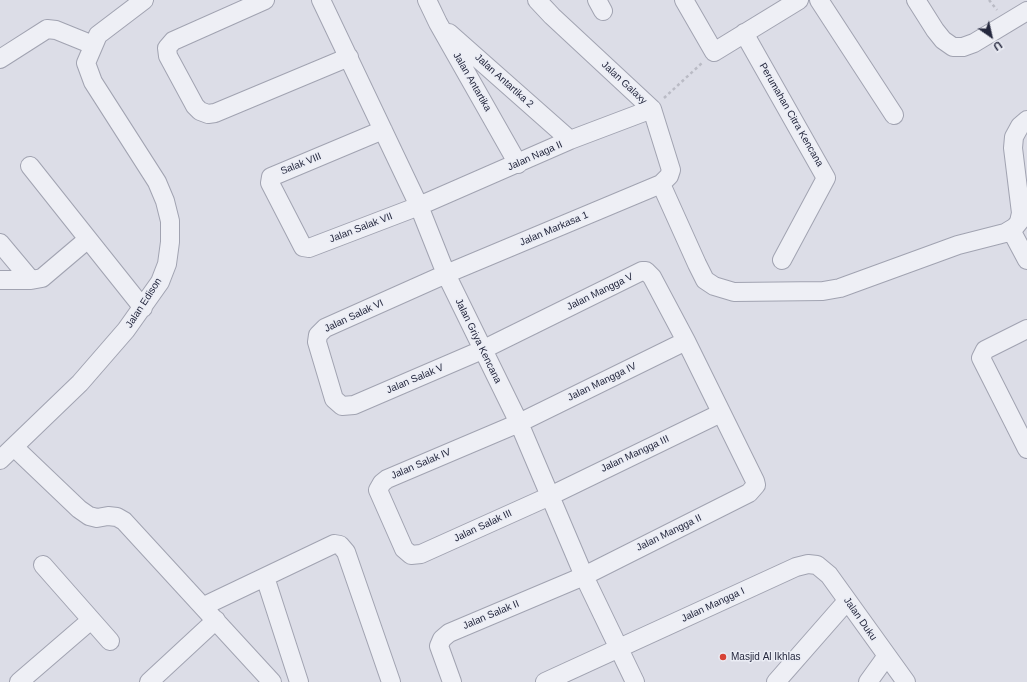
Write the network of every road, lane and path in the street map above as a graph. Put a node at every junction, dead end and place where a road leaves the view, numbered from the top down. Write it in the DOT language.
graph roads {
  1 [pos="144,0"];
  2 [pos="265,0"];
  3 [pos="321,0"];
  4 [pos="427,0"];
  5 [pos="537,0"];
  6 [pos="684,0"];
  7 [pos="799,0"];
  8 [pos="819,0"];
  9 [pos="916,0"];
  10 [pos="778,6"];
  11 [pos="1027,11"];
  12 [pos="438,23"];
  13 [pos="744,33"];
  14 [pos="93,45"];
  15 [pos="714,52"];
  16 [pos="349,57"];
  17 [pos="0,59"];
  18 [pos="652,109"];
  19 [pos="894,115"];
  20 [pos="1027,120"];
  21 [pos="383,130"];
  22 [pos="570,140"];
  23 [pos="518,164"];
  24 [pos="30,166"];
  25 [pos="661,184"];
  26 [pos="419,206"];
  27 [pos="1011,230"];
  28 [pos="88,240"];
  29 [pos="0,243"];
  30 [pos="303,247"];
  31 [pos="782,260"];
  32 [pos="1027,260"];
  33 [pos="446,274"];
  34 [pos="0,280"];
  35 [pos="31,280"];
  36 [pos="143,308"];
  37 [pos="1027,329"];
  38 [pos="686,341"];
  39 [pos="482,350"];
  40 [pos="348,406"];
  41 [pos="721,413"];
  42 [pos="519,422"];
  43 [pos="14,447"];
  44 [pos="1027,449"];
  45 [pos="0,460"];
  46 [pos="550,496"];
  47 [pos="416,556"];
  48 [pos="808,564"];
  49 [pos="43,565"];
  50 [pos="584,576"];
  51 [pos="265,577"];
  52 [pos="847,601"];
  53 [pos="204,606"];
  54 [pos="91,620"];
  55 [pos="216,620"];
  56 [pos="110,641"];
  57 [pos="619,648"];
  58 [pos="886,657"];
  59 [pos="19,682"];
  60 [pos="151,682"];
  61 [pos="272,682"];
  62 [pos="299,682"];
  63 [pos="391,682"];
  64 [pos="452,682"];
  65 [pos="545,682"];
  66 [pos="635,682"];
  67 [pos="776,682"];
  68 [pos="868,682"];
  69 [pos="906,682"];
  1 -- 14 [label="street, Jalan Edison"];
  2 -- 16 [label="street"];
  3 -- 16 [label="street, Jalan Griya Kencana"];
  4 -- 12 [label="street, Jalan Antartika"];
  5 -- 18 [label="street, Jalan Galaxy"];
  6 -- 15 [label="street"];
  7 -- 10 [label="street"];
  8 -- 19 [label="street"];
  9 -- 11 [label="street"];
  10 -- 13 [label="street"];
  12 -- 22 [label="street, Jalan Antartika 2"];
  12 -- 23 [label="street, Jalan Antartika"];
  13 -- 15 [label="street"];
  13 -- 31 [label="street, Perumahan Citra Kencana"];
  14 -- 17 [label="street"];
  14 -- 36 [label="street, Jalan Edison"];
  15 -- 18 [label="path"];
  16 -- 21 [label="street, Jalan Griya Kencana"];
  18 -- 22 [label="street, Jalan Naga II"];
  18 -- 25 [label="street, Jalan Galaxy"];
  20 -- 27 [label="street"];
  21 -- 26 [label="street, Jalan Griya Kencana"];
  21 -- 30 [label="street, Salak VIII"];
  22 -- 23 [label="street, Jalan Naga II"];
  23 -- 26 [label="street, Jalan Naga II"];
  24 -- 28 [label="street"];
  25 -- 27 [label="street"];
  25 -- 33 [label="street, Jalan Markasa 1"];
  26 -- 30 [label="street, Jalan Salak VII"];
  26 -- 33 [label="street, Jalan Griya Kencana"];
  27 -- 32 [label="street"];
  28 -- 35 [label="street"];
  28 -- 36 [label="street"];
  29 -- 35 [label="street"];
  33 -- 39 [label="street, Jalan Griya Kencana"];
  33 -- 40 [label="street, Jalan Salak VI"];
  34 -- 35 [label="street"];
  36 -- 43 [label="street, Jalan Edison"];
  37 -- 44 [label="street"];
  38 -- 39 [label="street, Jalan Mangga V"];
  38 -- 41 [label="street"];
  38 -- 42 [label="street, Jalan Mangga IV"];
  39 -- 40 [label="street, Jalan Salak V"];
  39 -- 42 [label="street, Jalan Griya Kencana"];
  41 -- 46 [label="street, Jalan Mangga III"];
  41 -- 50 [label="street, Jalan Mangga II"];
  42 -- 46 [label="street, Jalan Griya Kencana"];
  42 -- 47 [label="street, Jalan Salak IV"];
  43 -- 45 [label="street, Jalan Edison"];
  43 -- 53 [label="street"];
  46 -- 47 [label="street, Jalan Salak III"];
  46 -- 50 [label="street, Jalan Griya Kencana"];
  48 -- 52 [label="street, Jalan Duku"];
  48 -- 57 [label="street, Jalan Mangga I"];
  49 -- 54 [label="street"];
  50 -- 57 [label="street, Jalan Griya Kencana"];
  50 -- 64 [label="street, Jalan Salak II"];
  51 -- 53 [label="street"];
  51 -- 62 [label="street"];
  51 -- 63 [label="street"];
  52 -- 58 [label="street, Jalan Duku"];
  52 -- 67 [label="street"];
  53 -- 55 [label="street"];
  54 -- 56 [label="street"];
  54 -- 59 [label="street"];
  55 -- 60 [label="street"];
  55 -- 61 [label="street"];
  57 -- 65 [label="street, Jalan Mangga I"];
  57 -- 66 [label="street, Jalan Griya Kencana"];
  58 -- 68 [label="street"];
  58 -- 69 [label="street, Jalan Duku"];
}
